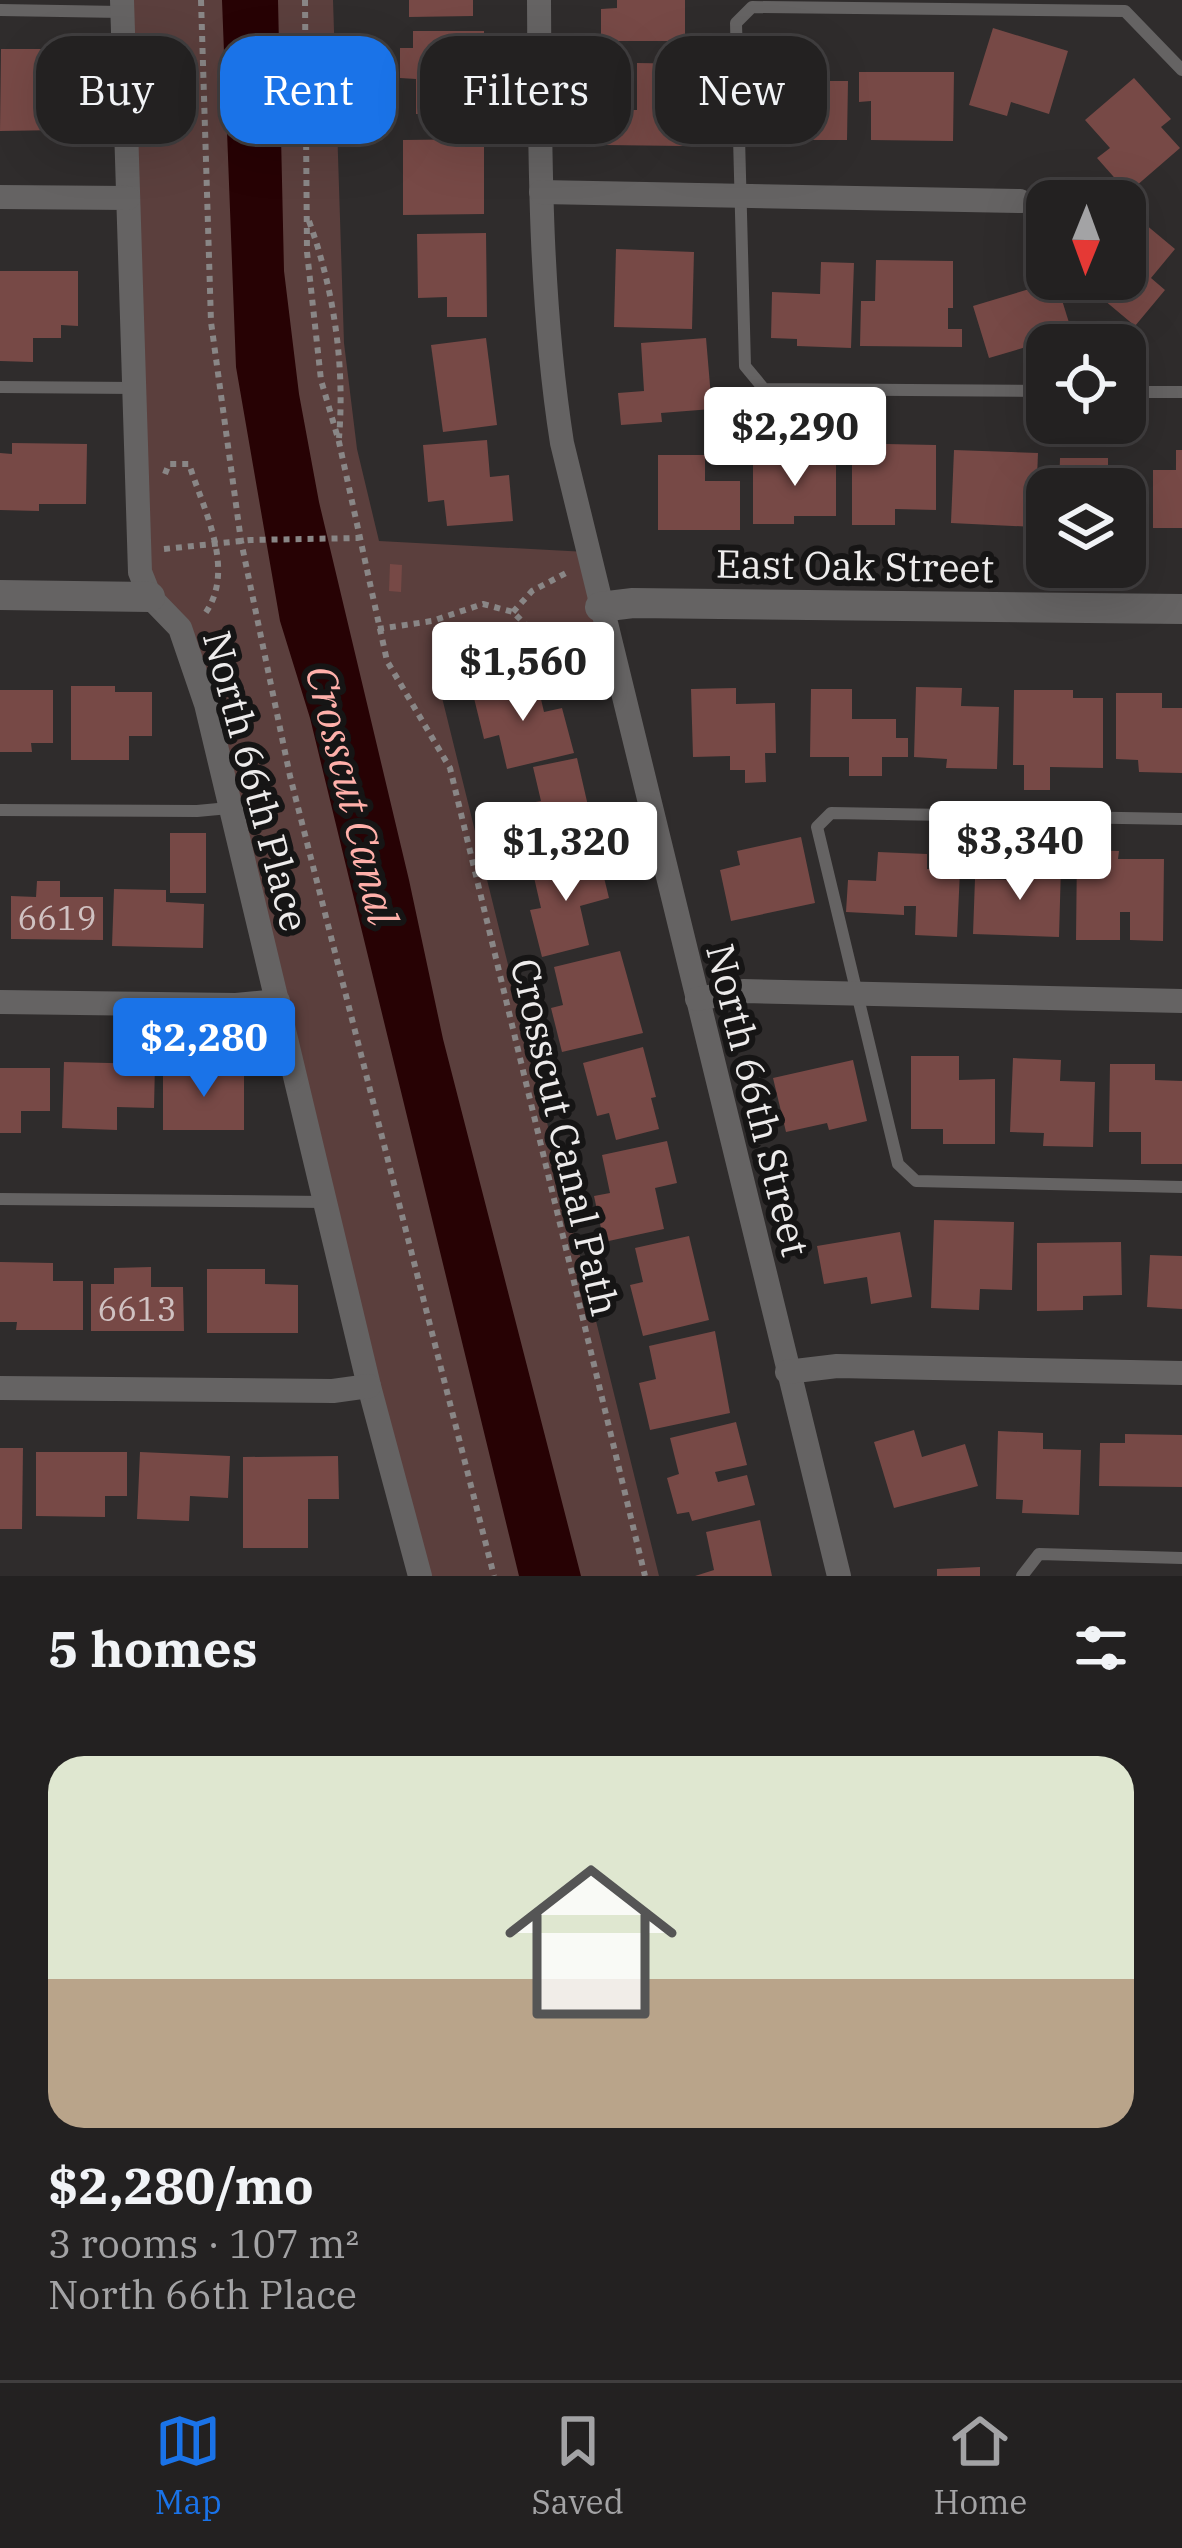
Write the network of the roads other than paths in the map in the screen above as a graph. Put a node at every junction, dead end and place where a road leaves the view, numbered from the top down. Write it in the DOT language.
graph roads {
  1 [pos="539,0"];
  2 [pos="122,6"];
  3 [pos="0,10"];
  4 [pos="1182,70"];
  5 [pos="541,192"];
  6 [pos="739,196"];
  7 [pos="0,197"];
  8 [pos="128,198"];
  9 [pos="1020,201"];
  10 [pos="0,387"];
  11 [pos="137,388"];
  12 [pos="1026,391"];
  13 [pos="1146,392"];
  14 [pos="1182,392"];
  15 [pos="0,595"];
  16 [pos="150,597"];
  17 [pos="600,607"];
  18 [pos="1182,609"];
  19 [pos="229,808"];
  20 [pos="0,810"];
  21 [pos="1182,820"];
  22 [pos="855,993"];
  23 [pos="697,999"];
  24 [pos="278,1000"];
  25 [pos="1182,1001"];
  26 [pos="0,1002"];
  27 [pos="1182,1187"];
  28 [pos="0,1199"];
  29 [pos="325,1202"];
  30 [pos="787,1372"];
  31 [pos="1182,1373"];
  32 [pos="369,1386"];
  33 [pos="0,1388"];
  34 [pos="1182,1558"];
  35 [pos="420,1576"];
  36 [pos="839,1576"];
  37 [pos="1022,1576"];
  1 -- 5 [label="street, North 66th Street"];
  2 -- 3 [label="lane"];
  2 -- 8 [label="street"];
  4 -- 6 [label="lane"];
  5 -- 6 [label="street"];
  5 -- 17 [label="street, North 66th Street"];
  6 -- 9 [label="street"];
  6 -- 12 [label="lane"];
  7 -- 8 [label="street"];
  8 -- 11 [label="street"];
  10 -- 11 [label="lane"];
  11 -- 16 [label="street"];
  13 -- 14 [label="lane"];
  15 -- 16 [label="street"];
  16 -- 19 [label="street, North 66th Place"];
  17 -- 18 [label="street, East Oak Street"];
  17 -- 23 [label="street, North 66th Street"];
  19 -- 20 [label="lane"];
  19 -- 24 [label="street, North 66th Place"];
  21 -- 22 [label="lane"];
  22 -- 23 [label="street"];
  22 -- 25 [label="street"];
  22 -- 27 [label="lane"];
  23 -- 30 [label="street, North 66th Street"];
  24 -- 26 [label="street"];
  24 -- 29 [label="street, North 66th Place"];
  28 -- 29 [label="lane"];
  29 -- 32 [label="street, North 66th Place"];
  30 -- 31 [label="street"];
  30 -- 36 [label="street, North 66th Street"];
  32 -- 33 [label="street"];
  32 -- 35 [label="street, North 66th Place"];
  34 -- 37 [label="lane"];
}
